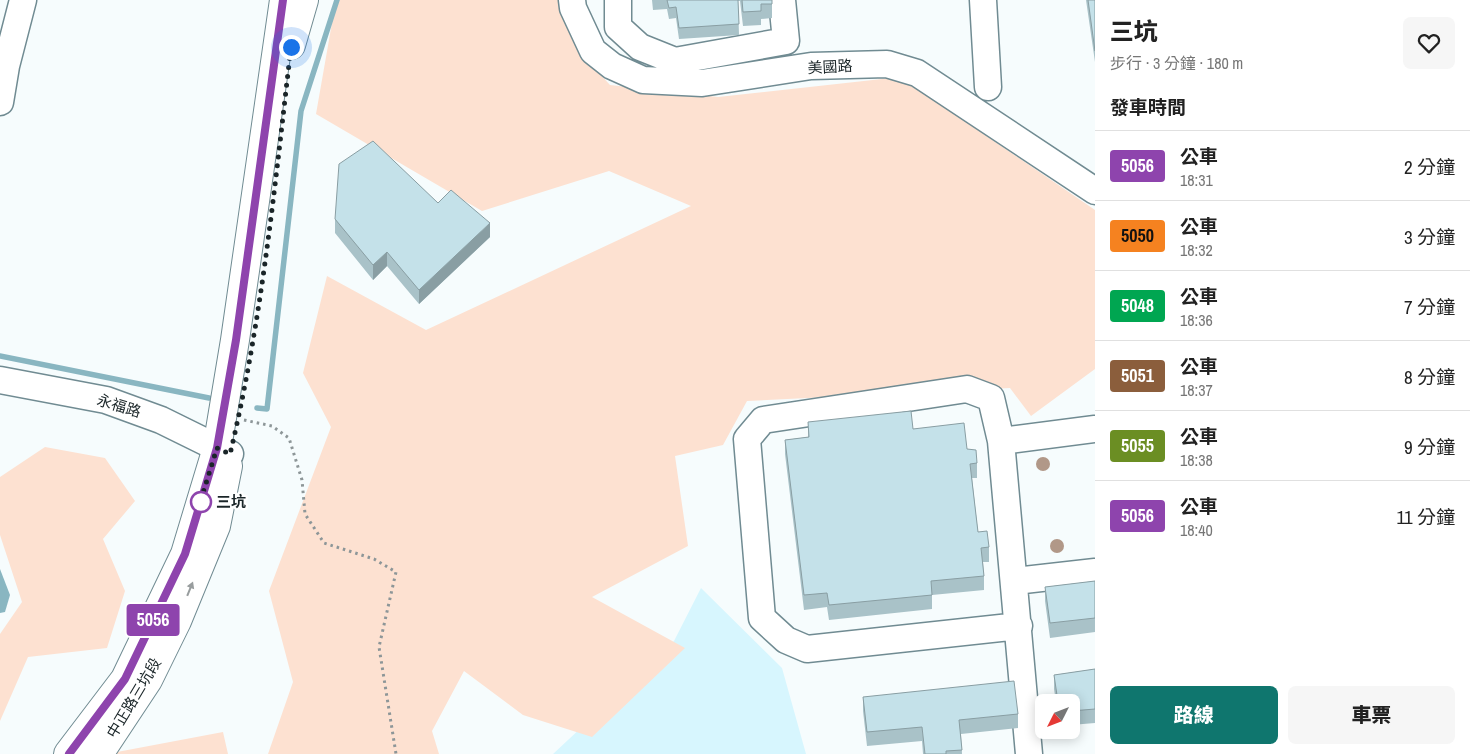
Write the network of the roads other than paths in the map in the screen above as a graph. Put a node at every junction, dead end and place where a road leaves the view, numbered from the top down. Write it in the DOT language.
graph roads {
  1 [pos="23,0"];
  2 [pos="284,0"];
  3 [pos="304,0"];
  4 [pos="572,0"];
  5 [pos="618,0"];
  6 [pos="782,0"];
  7 [pos="983,0"];
  8 [pos="988,87"];
  9 [pos="0,102"];
  10 [pos="1095,191"];
  11 [pos="0,380"];
  12 [pos="1095,429"];
  13 [pos="1001,441"];
  14 [pos="223,451"];
  15 [pos="1095,572"];
  16 [pos="1015,581"];
  17 [pos="1019,626"];
  18 [pos="68,754"];
  19 [pos="100,754"];
  20 [pos="1029,754"];
  1 -- 9 [label="street"];
  2 -- 14 [label="main road, 中正路三坑段"];
  3 -- 14 [label="main road, 中正路三坑段"];
  4 -- 10 [label="street, 美國路"];
  5 -- 6 [label="street"];
  7 -- 8 [label="street"];
  11 -- 14 [label="street, 永福路"];
  12 -- 13 [label="street"];
  13 -- 16 [label="street"];
  13 -- 17 [label="street"];
  14 -- 18 [label="main road, 中正路三坑段"];
  19 -- 14 [label="main road, 中正路三坑段, one-way"];
  15 -- 16 [label="street"];
  16 -- 17 [label="street"];
  17 -- 20 [label="street"];
}
